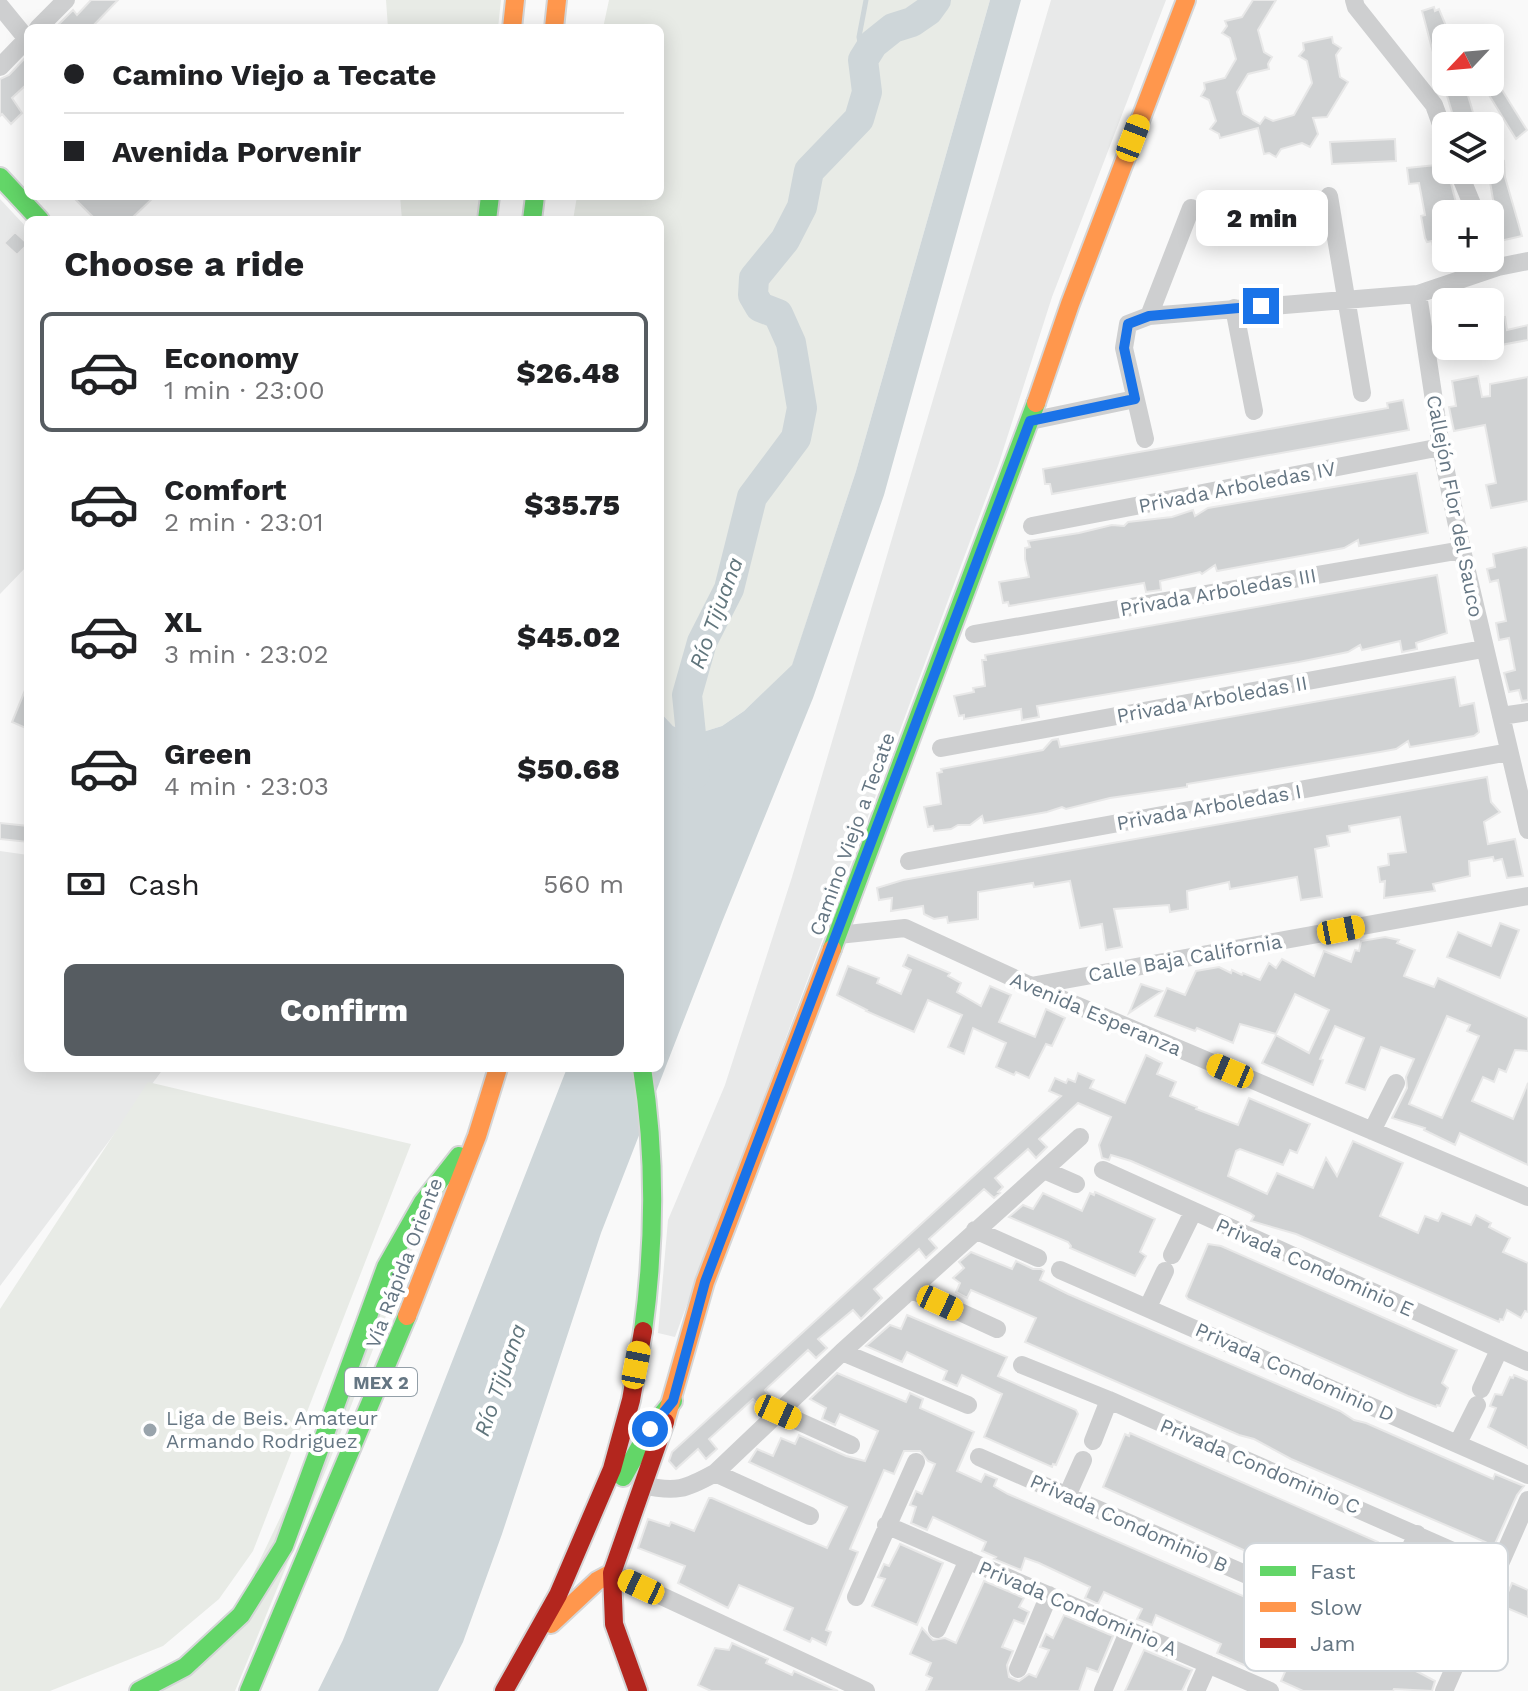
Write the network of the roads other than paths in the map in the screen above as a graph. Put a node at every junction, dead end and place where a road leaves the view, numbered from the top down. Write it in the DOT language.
graph roads {
  1 [pos="66,0"];
  2 [pos="515,0"];
  3 [pos="557,0"];
  4 [pos="1186,0"];
  5 [pos="1354,0"];
  6 [pos="0,6"];
  7 [pos="42,24"];
  8 [pos="512,24"];
  9 [pos="554,24"];
  10 [pos="24,33"];
  11 [pos="24,42"];
  12 [pos="0,67"];
  13 [pos="1437,112"];
  14 [pos="0,177"];
  15 [pos="1329,196"];
  16 [pos="1191,208"];
  17 [pos="36,216"];
  18 [pos="1528,261"];
  19 [pos="1504,266"];
  20 [pos="1483,272"];
  21 [pos="1418,294"];
  22 [pos="1345,299"];
  23 [pos="1234,308"];
  24 [pos="1149,316"];
  25 [pos="1362,393"];
  26 [pos="1135,399"];
  27 [pos="1254,411"];
  28 [pos="1030,421"];
  29 [pos="1145,439"];
  30 [pos="1441,447"];
  31 [pos="1032,526"];
  32 [pos="1462,550"];
  33 [pos="974,634"];
  34 [pos="1483,649"];
  35 [pos="1528,712"];
  36 [pos="1501,716"];
  37 [pos="941,748"];
  38 [pos="1509,752"];
  39 [pos="1528,830"];
  40 [pos="909,861"];
  41 [pos="1528,896"];
  42 [pos="838,935"];
  43 [pos="1031,986"];
  44 [pos="497,1072"];
  45 [pos="643,1072"];
  46 [pos="1396,1083"];
  47 [pos="1372,1131"];
  48 [pos="477,1136"];
  49 [pos="1080,1137"];
  50 [pos="1044,1170"];
  51 [pos="1103,1170"];
  52 [pos="1076,1184"];
  53 [pos="1528,1197"];
  54 [pos="1193,1212"];
  55 [pos="975,1230"];
  56 [pos="1038,1258"];
  57 [pos="1060,1270"];
  58 [pos="912,1290"];
  59 [pos="1148,1307"];
  60 [pos="997,1329"];
  61 [pos="1499,1350"];
  62 [pos="842,1352"];
  63 [pos="1528,1362"];
  64 [pos="1022,1365"];
  65 [pos="1109,1400"];
  66 [pos="673,1401"];
  67 [pos="968,1405"];
  68 [pos="778,1412"];
  69 [pos="1093,1441"];
  70 [pos="1458,1443"];
  71 [pos="851,1445"];
  72 [pos="979,1457"];
  73 [pos="1083,1460"];
  74 [pos="916,1462"];
  75 [pos="715,1473"];
  76 [pos="1528,1475"];
  77 [pos="642,1485"];
  78 [pos="1067,1496"];
  79 [pos="1528,1500"];
  80 [pos="810,1516"];
  81 [pos="886,1525"];
  82 [pos="1417,1534"];
  83 [pos="1413,1543"];
  84 [pos="1437,1543"];
  85 [pos="1508,1544"];
  86 [pos="968,1560"];
  87 [pos="572,1566"];
  88 [pos="612,1573"];
  89 [pos="1244,1574"];
  90 [pos="1049,1595"];
  91 [pos="856,1597"];
  92 [pos="937,1629"];
  93 [pos="1129,1630"];
  94 [pos="539,1634"];
  95 [pos="1208,1664"];
  96 [pos="1018,1669"];
  97 [pos="1452,1671"];
  98 [pos="139,1691"];
  99 [pos="249,1691"];
  100 [pos="504,1691"];
  101 [pos="638,1691"];
  102 [pos="866,1691"];
  103 [pos="1103,1691"];
  104 [pos="1196,1691"];
  105 [pos="1270,1691"];
  106 [pos="1444,1691"];
  1 -- 7 [label="street"];
  2 -- 8 [label="main road"];
  3 -- 9 [label="main road"];
  4 -- 28 [label="main road, Camino Viejo a Tecate"];
  5 -- 13 [label="street"];
  6 -- 10 [label="street"];
  11 -- 12 [label="street"];
  14 -- 17 [label="main road"];
  15 -- 22 [label="street"];
  16 -- 24 [label="street"];
  18 -- 19 [label="street"];
  20 -- 21 [label="street"];
  21 -- 22 [label="street"];
  21 -- 30 [label="street, Callejón Flor del Sauco"];
  22 -- 23 [label="street"];
  22 -- 25 [label="street"];
  23 -- 24 [label="street"];
  23 -- 27 [label="street"];
  24 -- 26 [label="street"];
  26 -- 28 [label="street"];
  26 -- 29 [label="street"];
  28 -- 42 [label="main road, Camino Viejo a Tecate"];
  30 -- 31 [label="street, Privada Arboledas IV"];
  30 -- 32 [label="street, Callejón Flor del Sauco"];
  32 -- 33 [label="street, Privada Arboledas III"];
  32 -- 34 [label="street, Callejón Flor del Sauco"];
  34 -- 36 [label="street, Callejón Flor del Sauco"];
  34 -- 37 [label="street, Privada Arboledas II"];
  35 -- 36 [label="street"];
  36 -- 38 [label="street, Callejón Flor del Sauco"];
  38 -- 39 [label="street, Callejón Flor del Sauco"];
  38 -- 40 [label="street, Privada Arboledas I"];
  41 -- 43 [label="street, Calle Baja California"];
  42 -- 43 [label="street, Avenida Esperanza"];
  42 -- 66 [label="main road, Camino Viejo a Tecate"];
  43 -- 47 [label="street, Avenida Esperanza"];
  44 -- 48 [label="main road, Vía Rápida Oriente / MEX 2"];
  45 -- 87 [label="main road"];
  46 -- 47 [label="street"];
  47 -- 53 [label="street, Avenida Esperanza"];
  48 -- 98 [label="main road"];
  48 -- 99 [label="main road, Vía Rápida Oriente / MEX 2"];
  49 -- 50 [label="street"];
  50 -- 52 [label="street"];
  50 -- 55 [label="street"];
  51 -- 54 [label="street, Privada Condominio E"];
  54 -- 59 [label="street"];
  54 -- 61 [label="street, Privada Condominio E"];
  55 -- 56 [label="street"];
  55 -- 58 [label="street"];
  57 -- 59 [label="street, Privada Condominio D"];
  58 -- 60 [label="street"];
  58 -- 62 [label="street"];
  59 -- 70 [label="street, Privada Condominio D"];
  61 -- 63 [label="street, Privada Condominio E"];
  61 -- 70 [label="street"];
  62 -- 67 [label="street"];
  62 -- 68 [label="street"];
  64 -- 65 [label="street, Privada Condominio C"];
  65 -- 69 [label="street"];
  65 -- 82 [label="street, Privada Condominio C"];
  66 -- 77 [label="main road, Camino Viejo a Tecate"];
  66 -- 87 [label="main road"];
  68 -- 71 [label="street"];
  68 -- 75 [label="street"];
  70 -- 76 [label="street, Privada Condominio D"];
  72 -- 78 [label="street, Privada Condominio B"];
  73 -- 78 [label="street"];
  74 -- 81 [label="street"];
  75 -- 77 [label="street"];
  75 -- 80 [label="street"];
  77 -- 88 [label="main road, Camino Viejo a Tecate"];
  78 -- 89 [label="street, Privada Condominio B"];
  79 -- 85 [label="street"];
  81 -- 86 [label="street, Privada Condominio A"];
  81 -- 91 [label="street"];
  82 -- 83 [label="street"];
  82 -- 84 [label="street, Privada Condominio C"];
  86 -- 90 [label="street, Privada Condominio A"];
  86 -- 92 [label="street"];
  87 -- 94 [label="main road"];
  88 -- 94 [label="main road"];
  88 -- 101 [label="main road, Camino Viejo a Tecate"];
  88 -- 102 [label="street"];
  90 -- 93 [label="street, Privada Condominio A"];
  90 -- 96 [label="street"];
  93 -- 95 [label="street, Privada Condominio A"];
  93 -- 103 [label="street"];
  94 -- 100 [label="main road"];
  95 -- 104 [label="street"];
  95 -- 105 [label="street, Privada Condominio A"];
  97 -- 106 [label="street"];
}
